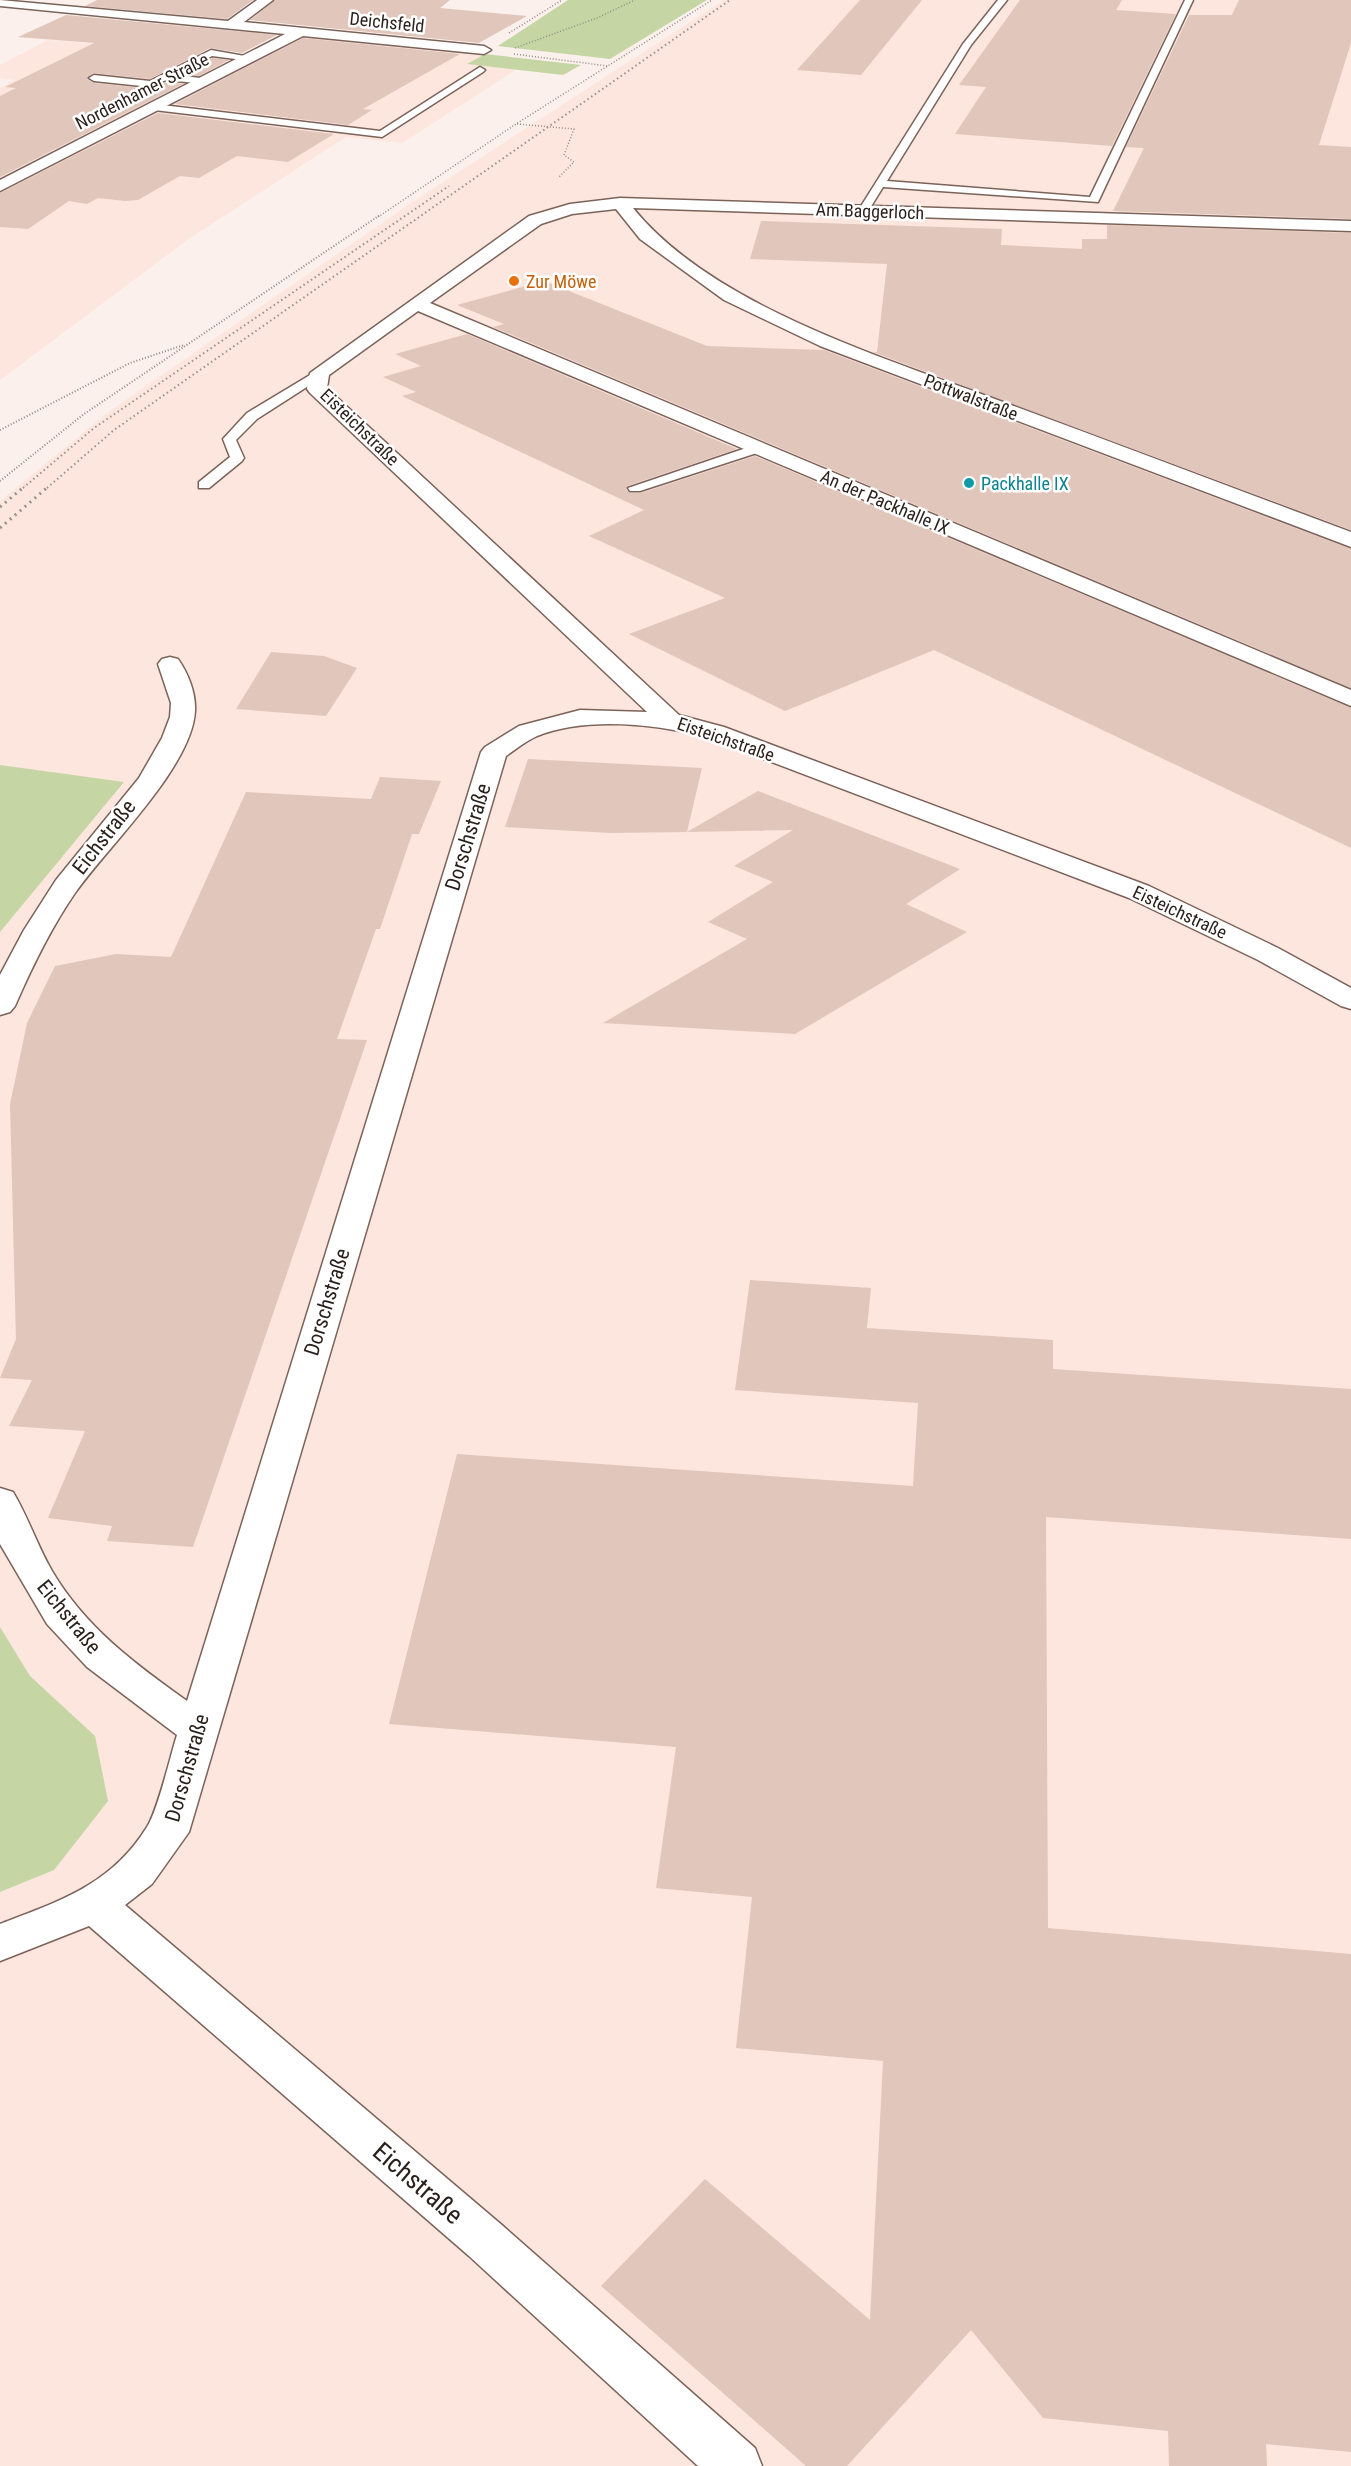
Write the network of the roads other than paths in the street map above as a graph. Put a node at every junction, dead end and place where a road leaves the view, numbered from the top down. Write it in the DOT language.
graph roads {
  1 [pos="266,0"];
  2 [pos="1003,0"];
  3 [pos="1190,0"];
  4 [pos="0,2"];
  5 [pos="231,25"];
  6 [pos="303,32"];
  7 [pos="484,50"];
  8 [pos="251,58"];
  9 [pos="480,70"];
  10 [pos="165,77"];
  11 [pos="94,78"];
  12 [pos="206,81"];
  13 [pos="154,107"];
  14 [pos="881,184"];
  15 [pos="0,186"];
  16 [pos="620,203"];
  17 [pos="863,211"];
  18 [pos="1351,226"];
  19 [pos="419,305"];
  20 [pos="320,373"];
  21 [pos="758,448"];
  22 [pos="204,485"];
  23 [pos="635,488"];
  24 [pos="1351,540"];
  25 [pos="170,664"];
  26 [pos="1351,699"];
  27 [pos="670,720"];
  28 [pos="1351,1000"];
  29 [pos="0,1006"];
  30 [pos="0,1501"];
  31 [pos="198,1729"];
  32 [pos="95,1905"];
  33 [pos="0,1943"];
  34 [pos="736,2466"];
  1 -- 5 [label="street"];
  2 -- 14 [label="lane"];
  3 -- 14 [label="lane"];
  4 -- 5 [label="street, Deichsfeld"];
  5 -- 6 [label="street, Deichsfeld"];
  6 -- 7 [label="street, Deichsfeld"];
  6 -- 8 [label="street, Nordenhamer Straße"];
  8 -- 10 [label="lane"];
  8 -- 12 [label="street, Nordenhamer Straße"];
  9 -- 13 [label="lane"];
  10 -- 11 [label="lane"];
  10 -- 12 [label="lane"];
  12 -- 13 [label="street, Nordenhamer Straße"];
  13 -- 15 [label="street, Nordenhamer Straße"];
  14 -- 17 [label="lane"];
  16 -- 17 [label="street, Am Baggerloch"];
  16 -- 19 [label="street, Am Baggerloch"];
  16 -- 24 [label="street, Pottwalstraße"];
  17 -- 18 [label="street, Am Baggerloch"];
  19 -- 20 [label="street, Eisteichstraße"];
  19 -- 21 [label="street, An der Packhalle IX"];
  20 -- 22 [label="lane"];
  20 -- 27 [label="street, Eisteichstraße"];
  21 -- 23 [label="lane"];
  21 -- 26 [label="street, An der Packhalle IX"];
  25 -- 29 [label="street, Eichstraße"];
  27 -- 28 [label="street, Eisteichstraße"];
  27 -- 31 [label="street, Dorschstraße"];
  30 -- 31 [label="street, Eichstraße"];
  31 -- 32 [label="street, Dorschstraße"];
  32 -- 33 [label="street, Dorschstraße"];
  32 -- 34 [label="street, Eichstraße"];
}
